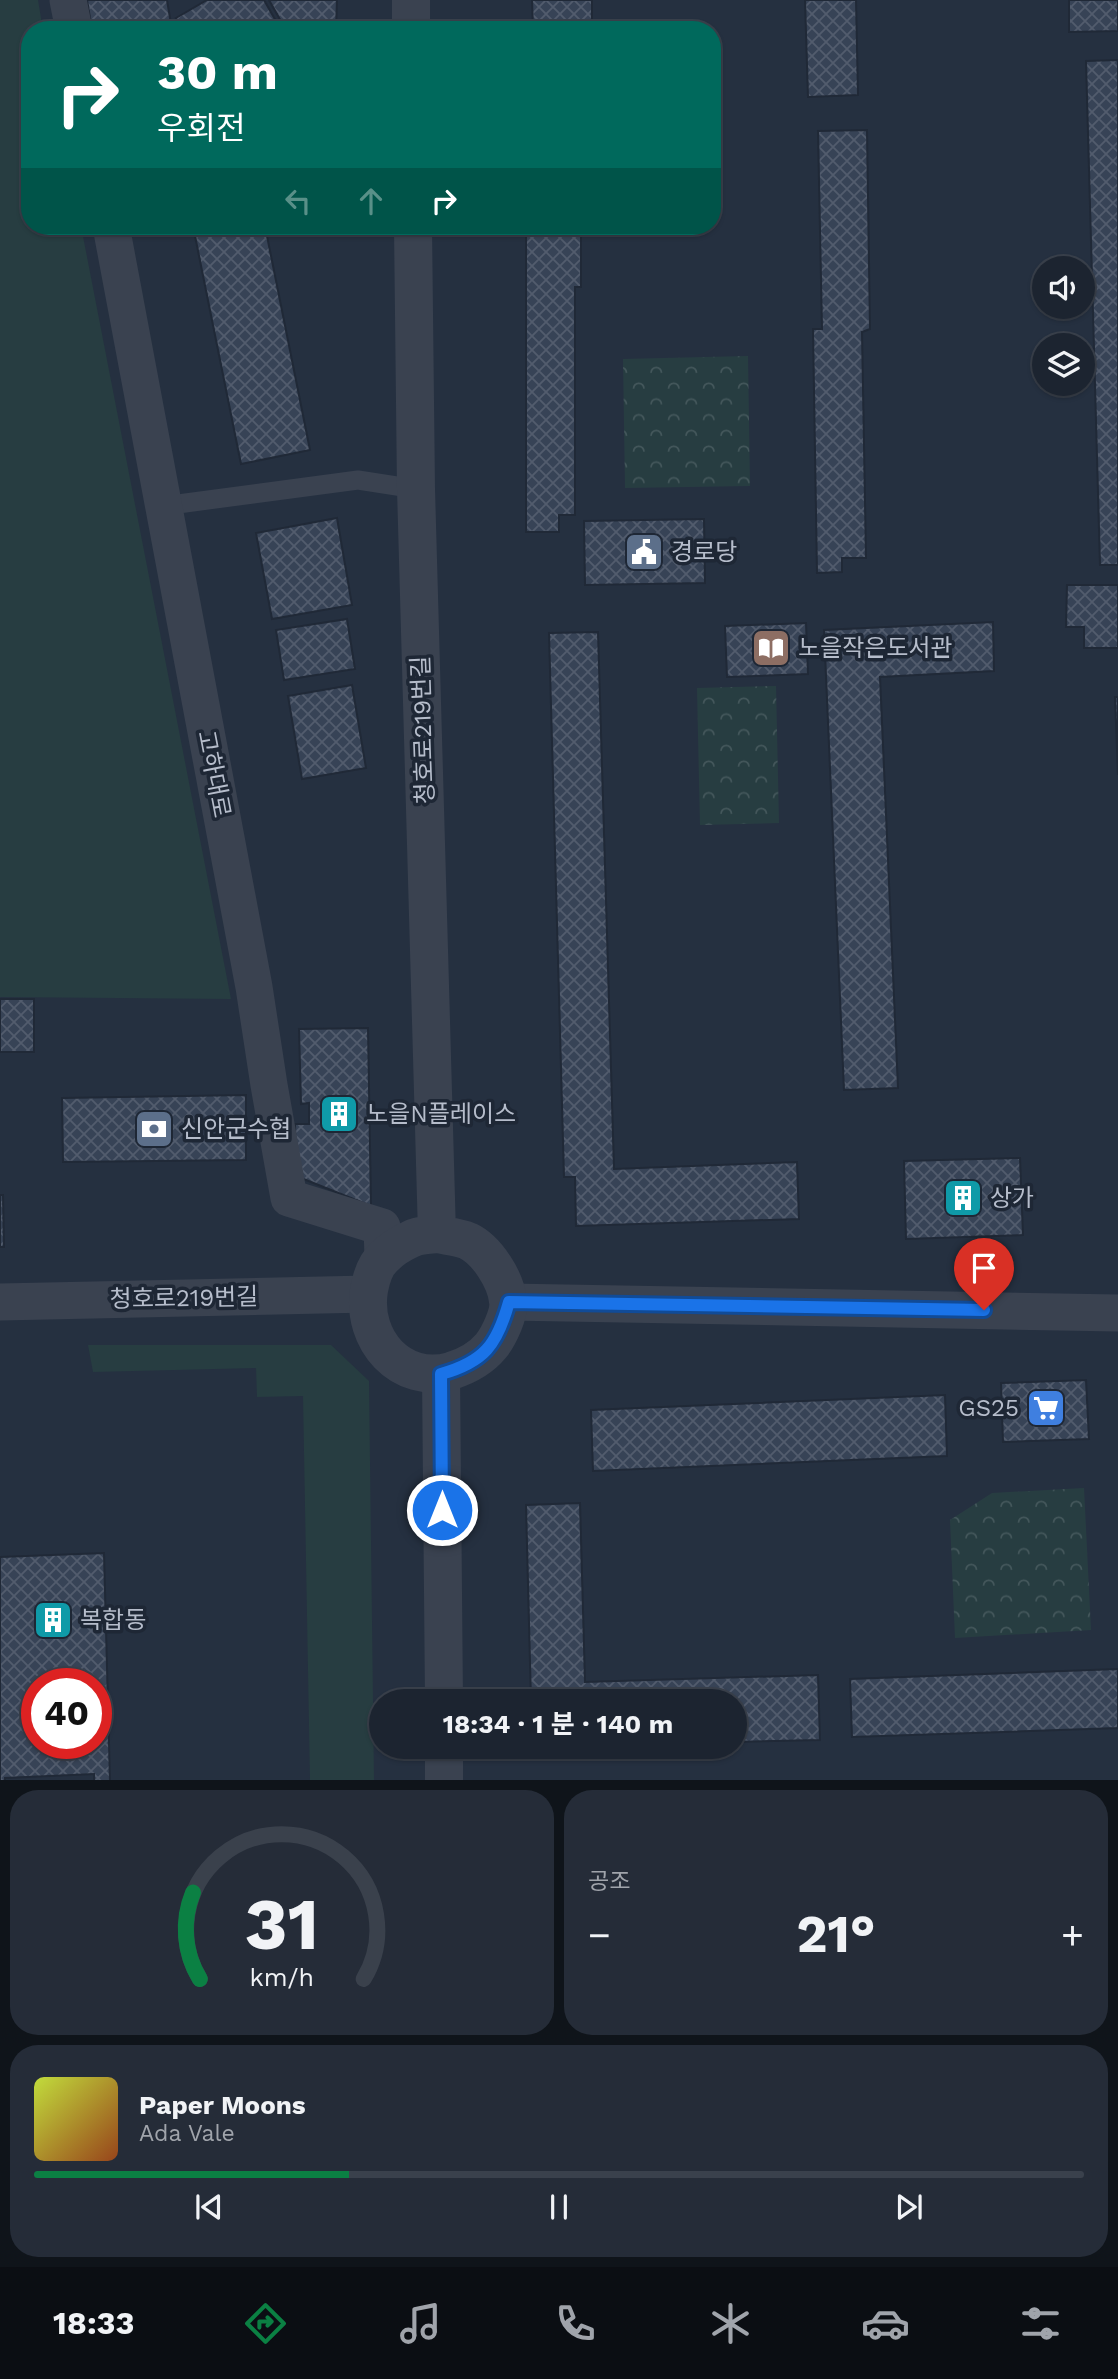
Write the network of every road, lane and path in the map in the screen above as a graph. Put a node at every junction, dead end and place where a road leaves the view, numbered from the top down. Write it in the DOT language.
graph roads {
  1 [pos="68,0"];
  2 [pos="411,0"];
  3 [pos="72,21"];
  4 [pos="411,21"];
  5 [pos="113,235"];
  6 [pos="413,235"];
  7 [pos="416,489"];
  8 [pos="163,506"];
  9 [pos="437,1234"];
  10 [pos="383,1258"];
  11 [pos="368,1294"];
  12 [pos="0,1301"];
  13 [pos="509,1302"];
  14 [pos="1118,1313"];
  15 [pos="441,1374"];
  16 [pos="444,1689"];
  17 [pos="444,1759"];
  18 [pos="444,1780"];
  1 -- 3 [label="street"];
  2 -- 4 [label="street"];
  5 -- 8 [label="street, 고하대로"];
  6 -- 7 [label="street, 청호로219번길"];
  7 -- 8 [label="lane"];
  7 -- 9 [label="street, 청호로219번길"];
  8 -- 10 [label="street, 고하대로"];
  9 -- 10 [label="street"];
  9 -- 13 [label="street"];
  10 -- 11 [label="street"];
  11 -- 12 [label="street, 청호로219번길"];
  11 -- 15 [label="street"];
  13 -- 14 [label="street"];
  13 -- 15 [label="street"];
  15 -- 16 [label="street"];
  17 -- 18 [label="street"];
}
